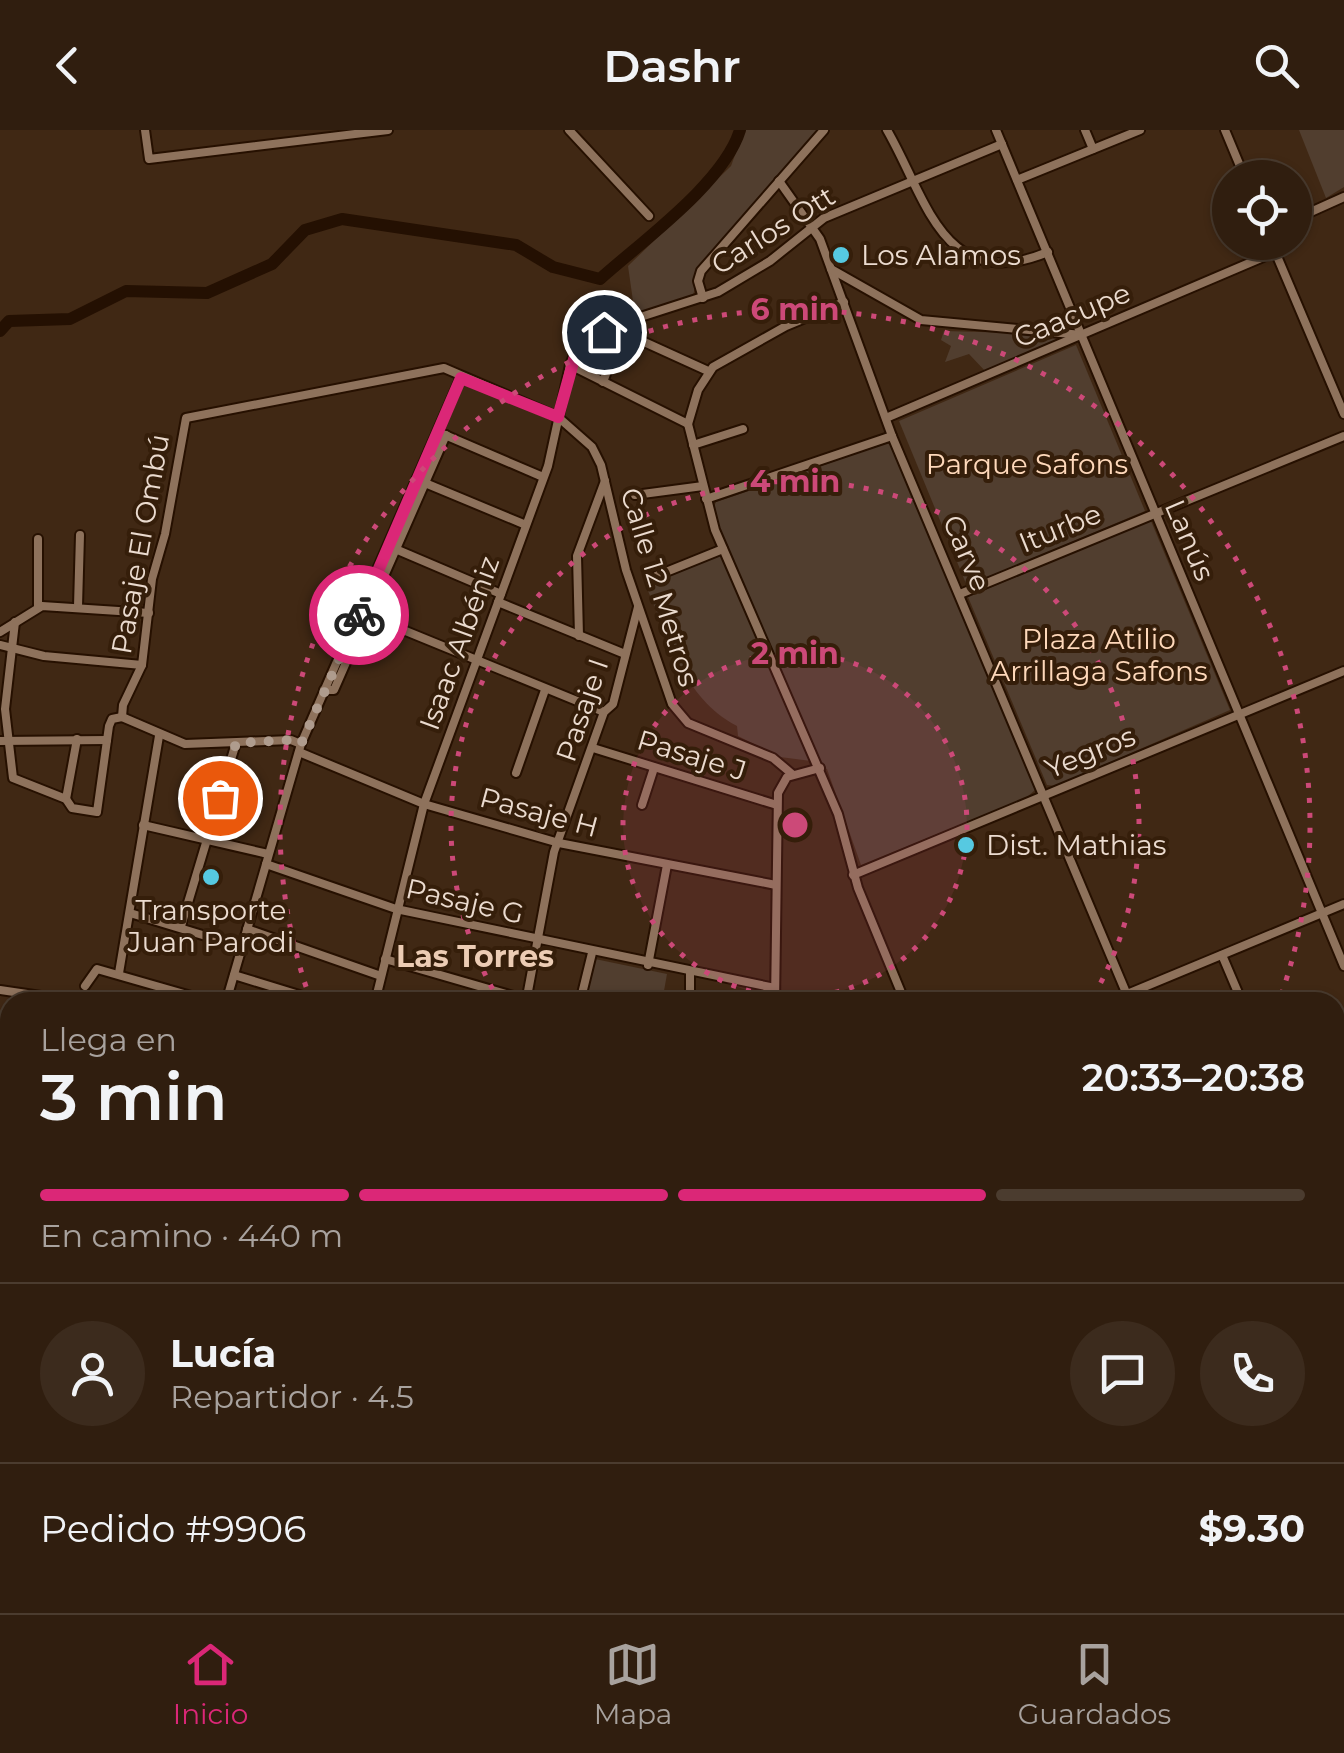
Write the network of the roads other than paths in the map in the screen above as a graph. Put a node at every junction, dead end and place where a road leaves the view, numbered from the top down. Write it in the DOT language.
graph roads {
  1 [pos="144,130"];
  2 [pos="388,130"];
  3 [pos="570,130"];
  4 [pos="824,130"];
  5 [pos="887,130"];
  6 [pos="996,130"];
  7 [pos="1085,130"];
  8 [pos="1140,130"];
  9 [pos="1225,130"];
  10 [pos="360,132"];
  11 [pos="1002,144"];
  12 [pos="1093,149"];
  13 [pos="1237,160"];
  14 [pos="1017,180"];
  15 [pos="779,181"];
  16 [pos="914,181"];
  17 [pos="1344,197"];
  18 [pos="1312,211"];
  19 [pos="649,216"];
  20 [pos="813,228"];
  21 [pos="1048,252"];
  22 [pos="1245,260"];
  23 [pos="1279,260"];
  24 [pos="831,269"];
  25 [pos="702,298"];
  26 [pos="844,302"];
  27 [pos="620,331"];
  28 [pos="1082,335"];
  29 [pos="570,366"];
  30 [pos="708,371"];
  31 [pos="461,378"];
  32 [pos="603,382"];
  33 [pos="1344,414"];
  34 [pos="558,417"];
  35 [pos="886,418"];
  36 [pos="688,424"];
  37 [pos="743,429"];
  38 [pos="436,431"];
  39 [pos="446,436"];
  40 [pos="892,436"];
  41 [pos="1344,436"];
  42 [pos="694,445"];
  43 [pos="543,477"];
  44 [pos="416,480"];
  45 [pos="605,481"];
  46 [pos="427,484"];
  47 [pos="702,486"];
  48 [pos="636,495"];
  49 [pos="706,499"];
  50 [pos="1155,514"];
  51 [pos="526,525"];
  52 [pos="80,535"];
  53 [pos="38,539"];
  54 [pos="392,548"];
  55 [pos="723,549"];
  56 [pos="656,576"];
  57 [pos="960,594"];
  58 [pos="499,598"];
  59 [pos="78,606"];
  60 [pos="638,606"];
  61 [pos="38,607"];
  62 [pos="149,612"];
  63 [pos="363,614"];
  64 [pos="15,622"];
  65 [pos="0,632"];
  66 [pos="580,636"];
  67 [pos="0,646"];
  68 [pos="12,651"];
  69 [pos="624,654"];
  70 [pos="476,662"];
  71 [pos="142,664"];
  72 [pos="1344,671"];
  73 [pos="546,690"];
  74 [pos="604,712"];
  75 [pos="1240,714"];
  76 [pos="122,717"];
  77 [pos="159,736"];
  78 [pos="77,739"];
  79 [pos="107,740"];
  80 [pos="4,741"];
  81 [pos="236,743"];
  82 [pos="300,748"];
  83 [pos="593,748"];
  84 [pos="654,768"];
  85 [pos="820,768"];
  86 [pos="516,773"];
  87 [pos="792,774"];
  88 [pos="1044,796"];
  89 [pos="66,798"];
  90 [pos="424,804"];
  91 [pos="642,805"];
  92 [pos="777,806"];
  93 [pos="143,825"];
  94 [pos="205,837"];
  95 [pos="559,843"];
  96 [pos="268,854"];
  97 [pos="266,864"];
  98 [pos="668,865"];
  99 [pos="853,875"];
  100 [pos="776,885"];
  101 [pos="1344,904"];
  102 [pos="396,909"];
  103 [pos="130,913"];
  104 [pos="1322,914"];
  105 [pos="181,926"];
  106 [pos="247,930"];
  107 [pos="540,941"];
  108 [pos="242,947"];
  109 [pos="592,953"];
  110 [pos="1222,956"];
  111 [pos="385,958"];
  112 [pos="648,965"];
  113 [pos="1344,966"];
  114 [pos="690,972"];
  115 [pos="119,973"];
  116 [pos="234,975"];
  117 [pos="381,976"];
  118 [pos="86,986"];
  119 [pos="775,988"];
  120 [pos="180,992"];
  121 [pos="229,992"];
  122 [pos="289,992"];
  123 [pos="377,992"];
  124 [pos="495,992"];
  125 [pos="529,992"];
  126 [pos="582,992"];
  127 [pos="690,992"];
  128 [pos="775,992"];
  129 [pos="901,992"];
  130 [pos="1125,992"];
  131 [pos="1143,992"];
  132 [pos="1238,992"];
  1 -- 10 [label="street"];
  2 -- 10 [label="street"];
  3 -- 19 [label="street"];
  4 -- 15 [label="street"];
  5 -- 16 [label="street"];
  6 -- 11 [label="street, Lanús"];
  7 -- 12 [label="street"];
  8 -- 12 [label="street"];
  9 -- 13 [label="street"];
  11 -- 14 [label="street, Lanús"];
  11 -- 16 [label="street, Carlos Ott"];
  12 -- 14 [label="street"];
  14 -- 21 [label="street, Lanús"];
  15 -- 20 [label="street, Carve"];
  15 -- 25 [label="street"];
  16 -- 20 [label="street, Carlos Ott"];
  16 -- 21 [label="street"];
  17 -- 18 [label="street"];
  20 -- 24 [label="street, Carve"];
  20 -- 25 [label="street, Carlos Ott"];
  21 -- 28 [label="street, Lanús"];
  22 -- 28 [label="street, Caacupe"];
  23 -- 33 [label="street"];
  24 -- 26 [label="street, Carve"];
  24 -- 28 [label="street"];
  25 -- 27 [label="street, Carlos Ott"];
  26 -- 30 [label="street"];
  26 -- 35 [label="street, Carve"];
  27 -- 29 [label="street"];
  27 -- 30 [label="street"];
  27 -- 32 [label="street"];
  28 -- 35 [label="street, Caacupe"];
  28 -- 50 [label="street, Lanús"];
  29 -- 32 [label="street"];
  29 -- 34 [label="street, Isaac Albéniz"];
  30 -- 36 [label="street"];
  31 -- 34 [label="street"];
  31 -- 38 [label="street"];
  31 -- 62 [label="street, Pasaje El Ombú"];
  32 -- 36 [label="street"];
  34 -- 43 [label="street, Isaac Albéniz"];
  34 -- 45 [label="street, Calle 12 Metros"];
  35 -- 40 [label="street, Carve"];
  36 -- 42 [label="street"];
  37 -- 42 [label="street"];
  38 -- 39 [label="street"];
  38 -- 44 [label="street"];
  39 -- 43 [label="street"];
  39 -- 46 [label="street"];
  40 -- 49 [label="street"];
  40 -- 57 [label="street, Carve"];
  41 -- 50 [label="street, Iturbe"];
  42 -- 47 [label="street"];
  43 -- 51 [label="street, Isaac Albéniz"];
  44 -- 46 [label="street"];
  44 -- 54 [label="street"];
  45 -- 60 [label="street, Calle 12 Metros"];
  45 -- 66 [label="street"];
  46 -- 51 [label="street"];
  46 -- 54 [label="street"];
  47 -- 48 [label="street"];
  47 -- 49 [label="street"];
  49 -- 55 [label="street"];
  50 -- 57 [label="street, Iturbe"];
  50 -- 75 [label="street, Lanús"];
  51 -- 58 [label="street, Isaac Albéniz"];
  52 -- 59 [label="street"];
  53 -- 61 [label="street"];
  54 -- 58 [label="street"];
  54 -- 63 [label="street"];
  55 -- 56 [label="street"];
  55 -- 85 [label="street"];
  57 -- 88 [label="street, Carve"];
  58 -- 66 [label="street"];
  58 -- 70 [label="street, Isaac Albéniz"];
  59 -- 61 [label="street"];
  59 -- 62 [label="street"];
  60 -- 69 [label="street, Pasaje I"];
  60 -- 87 [label="street, Calle 12 Metros"];
  61 -- 64 [label="street"];
  62 -- 71 [label="street, Pasaje El Ombú"];
  63 -- 70 [label="street, Pasaje J"];
  63 -- 82 [label="street"];
  64 -- 65 [label="street"];
  64 -- 68 [label="street"];
  66 -- 69 [label="street"];
  67 -- 68 [label="street"];
  68 -- 71 [label="street"];
  68 -- 80 [label="street"];
  69 -- 74 [label="street, Pasaje I"];
  70 -- 73 [label="street, Pasaje J"];
  70 -- 90 [label="street, Isaac Albéniz"];
  71 -- 76 [label="street, Pasaje El Ombú"];
  72 -- 75 [label="street, Yegros"];
  73 -- 74 [label="street, Pasaje J"];
  73 -- 86 [label="street"];
  74 -- 83 [label="street, Pasaje I"];
  75 -- 88 [label="street, Yegros"];
  75 -- 104 [label="street, Lanús"];
  76 -- 77 [label="street"];
  76 -- 79 [label="street, Pasaje El Ombú"];
  77 -- 81 [label="street"];
  77 -- 93 [label="street"];
  78 -- 79 [label="street"];
  78 -- 80 [label="street"];
  78 -- 89 [label="street"];
  79 -- 89 [label="street"];
  80 -- 89 [label="street"];
  81 -- 82 [label="street"];
  81 -- 94 [label="street"];
  82 -- 90 [label="street, Pasaje H"];
  82 -- 96 [label="street"];
  83 -- 84 [label="street, Pasaje J"];
  83 -- 95 [label="street, Pasaje I"];
  84 -- 91 [label="street"];
  84 -- 92 [label="street, Pasaje J"];
  85 -- 87 [label="street"];
  85 -- 99 [label="street"];
  87 -- 92 [label="street"];
  88 -- 99 [label="street, Yegros"];
  88 -- 130 [label="street, Carve"];
  90 -- 95 [label="street, Pasaje H"];
  90 -- 102 [label="street, Isaac Albéniz"];
  92 -- 100 [label="street"];
  93 -- 94 [label="street"];
  93 -- 103 [label="street"];
  94 -- 96 [label="street"];
  94 -- 105 [label="street"];
  95 -- 98 [label="street, Pasaje H"];
  95 -- 107 [label="street, Pasaje I"];
  96 -- 97 [label="street"];
  97 -- 102 [label="street, Pasaje G"];
  97 -- 106 [label="street"];
  98 -- 100 [label="street, Pasaje H"];
  98 -- 112 [label="street"];
  99 -- 129 [label="street"];
  100 -- 119 [label="street"];
  101 -- 104 [label="street"];
  102 -- 107 [label="street, Pasaje G"];
  102 -- 111 [label="street, Isaac Albéniz"];
  103 -- 105 [label="street"];
  103 -- 115 [label="street"];
  104 -- 110 [label="street"];
  104 -- 113 [label="street, Lanús"];
  105 -- 108 [label="street"];
  106 -- 108 [label="street"];
  106 -- 117 [label="street"];
  107 -- 109 [label="street, Pasaje G"];
  107 -- 125 [label="street, Pasaje I"];
  108 -- 116 [label="street"];
  109 -- 112 [label="street, Pasaje G"];
  109 -- 126 [label="street"];
  110 -- 131 [label="street"];
  110 -- 132 [label="street"];
  111 -- 117 [label="street, Isaac Albéniz"];
  111 -- 124 [label="street"];
  112 -- 114 [label="street, Pasaje G"];
  114 -- 119 [label="street, Pasaje G"];
  114 -- 127 [label="street"];
  115 -- 118 [label="street"];
  115 -- 120 [label="street"];
  116 -- 121 [label="street"];
  116 -- 122 [label="street"];
  117 -- 123 [label="street, Isaac Albéniz"];
  119 -- 128 [label="street"];
}
